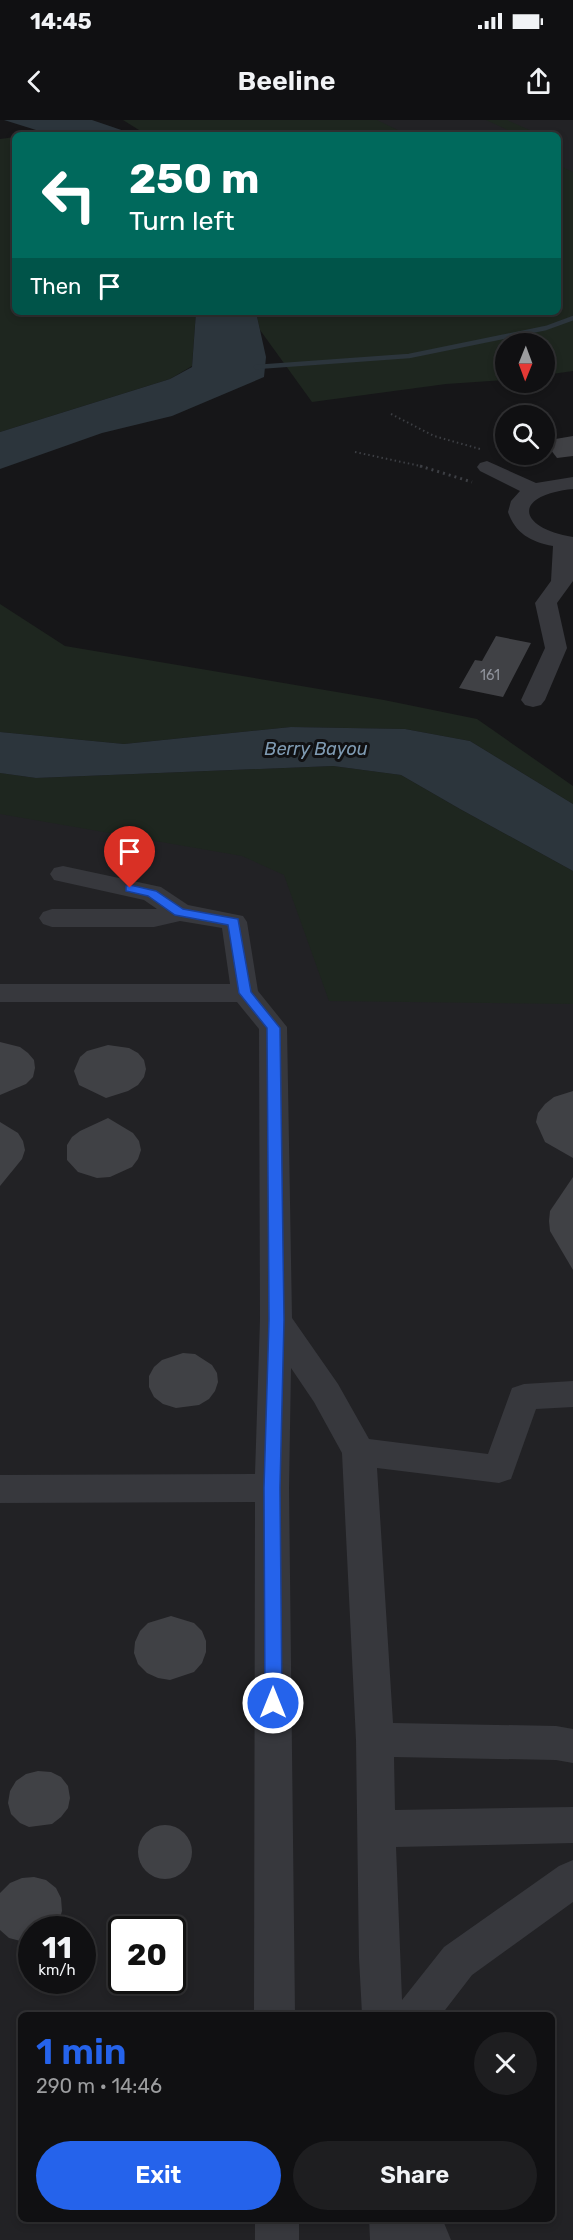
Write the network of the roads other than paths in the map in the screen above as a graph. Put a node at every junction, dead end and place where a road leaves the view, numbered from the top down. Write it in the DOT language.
graph roads {
  1 [pos="481,475"];
  2 [pos="573,483"];
  3 [pos="535,490"];
  4 [pos="569,543"];
  5 [pos="533,700"];
  6 [pos="63,874"];
  7 [pos="180,912"];
  8 [pos="52,918"];
  9 [pos="0,993"];
  10 [pos="245,993"];
  11 [pos="276,1320"];
  12 [pos="573,1394"];
  13 [pos="359,1452"];
  14 [pos="272,1488"];
  15 [pos="0,1489"];
  16 [pos="375,1740"];
  17 [pos="573,1746"];
  18 [pos="573,1825"];
  19 [pos="376,1829"];
  20 [pos="573,1879"];
  21 [pos="275,2012"];
  22 [pos="383,2012"];
  23 [pos="419,2012"];
  24 [pos="276,2222"];
  25 [pos="392,2222"];
  26 [pos="421,2222"];
  27 [pos="277,2240"];
  28 [pos="392,2240"];
  29 [pos="429,2240"];
  1 -- 3 [label="street"];
  2 -- 3 [label="street"];
  3 -- 4 [label="street"];
  4 -- 5 [label="street"];
  6 -- 7 [label="street"];
  7 -- 8 [label="street"];
  7 -- 10 [label="street"];
  9 -- 10 [label="street"];
  10 -- 11 [label="street"];
  11 -- 13 [label="street"];
  11 -- 14 [label="street"];
  12 -- 13 [label="street"];
  13 -- 16 [label="street"];
  14 -- 15 [label="street"];
  14 -- 21 [label="street"];
  16 -- 17 [label="street"];
  16 -- 19 [label="street"];
  18 -- 19 [label="street"];
  19 -- 22 [label="street"];
  20 -- 23 [label="street"];
  24 -- 27 [label="street"];
  25 -- 28 [label="street"];
  26 -- 29 [label="street"];
}
